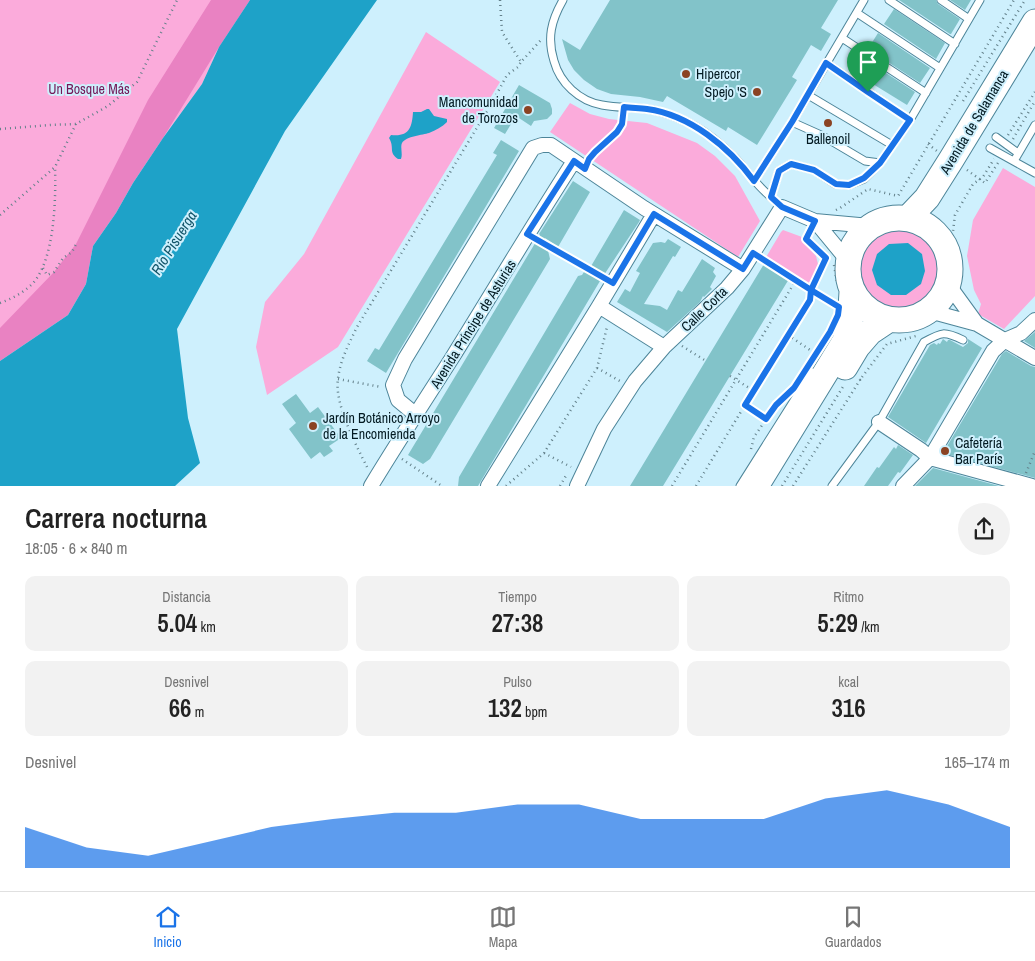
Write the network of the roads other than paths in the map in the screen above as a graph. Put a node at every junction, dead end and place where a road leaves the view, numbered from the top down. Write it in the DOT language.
graph roads {
  1 [pos="563,0"];
  2 [pos="864,0"];
  3 [pos="889,0"];
  4 [pos="941,0"];
  5 [pos="980,0"];
  6 [pos="857,13"];
  7 [pos="969,19"];
  8 [pos="1035,22"];
  9 [pos="842,38"];
  10 [pos="955,44"];
  11 [pos="1035,47"];
  12 [pos="826,63"];
  13 [pos="940,68"];
  14 [pos="926,93"];
  15 [pos="808,95"];
  16 [pos="910,120"];
  17 [pos="792,122"];
  18 [pos="1035,124"];
  19 [pos="996,137"];
  20 [pos="892,145"];
  21 [pos="990,148"];
  22 [pos="1018,153"];
  23 [pos="1014,161"];
  24 [pos="880,163"];
  25 [pos="580,165"];
  26 [pos="1035,173"];
  27 [pos="754,181"];
  28 [pos="771,197"];
  29 [pos="782,207"];
  30 [pos="900,213"];
  31 [pos="654,214"];
  32 [pos="870,220"];
  33 [pos="815,221"];
  34 [pos="932,229"];
  35 [pos="840,261"];
  36 [pos="743,269"];
  37 [pos="953,283"];
  38 [pos="844,309"];
  39 [pos="605,310"];
  40 [pos="932,317"];
  41 [pos="1035,320"];
  42 [pos="977,324"];
  43 [pos="892,326"];
  44 [pos="962,340"];
  45 [pos="1005,340"];
  46 [pos="664,347"];
  47 [pos="1035,358"];
  48 [pos="814,363"];
  49 [pos="416,415"];
  50 [pos="879,422"];
  51 [pos="930,458"];
  52 [pos="374,482"];
  53 [pos="491,485"];
  54 [pos="1026,485"];
  55 [pos="577,486"];
  56 [pos="740,486"];
  57 [pos="756,486"];
  58 [pos="772,486"];
  59 [pos="832,486"];
  60 [pos="903,486"];
  1 -- 27 [label="lane"];
  2 -- 6 [label="lane"];
  3 -- 10 [label="lane"];
  4 -- 7 [label="lane"];
  5 -- 7 [label="lane"];
  6 -- 9 [label="lane"];
  6 -- 13 [label="lane"];
  7 -- 10 [label="lane"];
  8 -- 30 [label="highway, Avenida de Salamanca"];
  9 -- 12 [label="lane"];
  9 -- 14 [label="lane"];
  10 -- 13 [label="lane"];
  11 -- 34 [label="highway, Avenida de Salamanca"];
  12 -- 15 [label="lane"];
  12 -- 16 [label="lane"];
  13 -- 14 [label="lane"];
  14 -- 16 [label="lane"];
  15 -- 17 [label="lane"];
  15 -- 20 [label="lane"];
  16 -- 20 [label="lane"];
  17 -- 24 [label="lane"];
  17 -- 27 [label="lane"];
  18 -- 22 [label="lane"];
  19 -- 22 [label="lane"];
  20 -- 24 [label="lane"];
  21 -- 23 [label="lane"];
  22 -- 23 [label="lane"];
  23 -- 26 [label="lane"];
  24 -- 28 [label="lane"];
  25 -- 31 [label="street"];
  25 -- 49 [label="street, Avenida Príncipe de Asturias"];
  25 -- 49 [label="street"];
  27 -- 28 [label="lane"];
  28 -- 29 [label="lane"];
  29 -- 33 [label="street"];
  29 -- 36 [label="street, Calle Corta"];
  30 -- 32 [label="highway"];
  30 -- 34 [label="highway"];
  31 -- 36 [label="street"];
  31 -- 39 [label="street"];
  32 -- 33 [label="street"];
  32 -- 35 [label="highway"];
  33 -- 35 [label="street"];
  34 -- 37 [label="highway"];
  35 -- 38 [label="highway"];
  36 -- 46 [label="street, Calle Corta"];
  37 -- 40 [label="highway"];
  37 -- 42 [label="street"];
  38 -- 43 [label="highway"];
  38 -- 57 [label="highway"];
  39 -- 46 [label="street"];
  39 -- 53 [label="street"];
  40 -- 42 [label="street"];
  40 -- 43 [label="highway"];
  41 -- 45 [label="street"];
  42 -- 45 [label="street"];
  43 -- 58 [label="highway"];
  44 -- 50 [label="lane"];
  45 -- 47 [label="street"];
  45 -- 51 [label="street"];
  46 -- 55 [label="street, Calle Corta"];
  48 -- 56 [label="lane"];
  49 -- 52 [label="street, Avenida Príncipe de Asturias"];
  50 -- 51 [label="street"];
  50 -- 59 [label="lane"];
  51 -- 54 [label="street"];
  51 -- 60 [label="street"];
}
